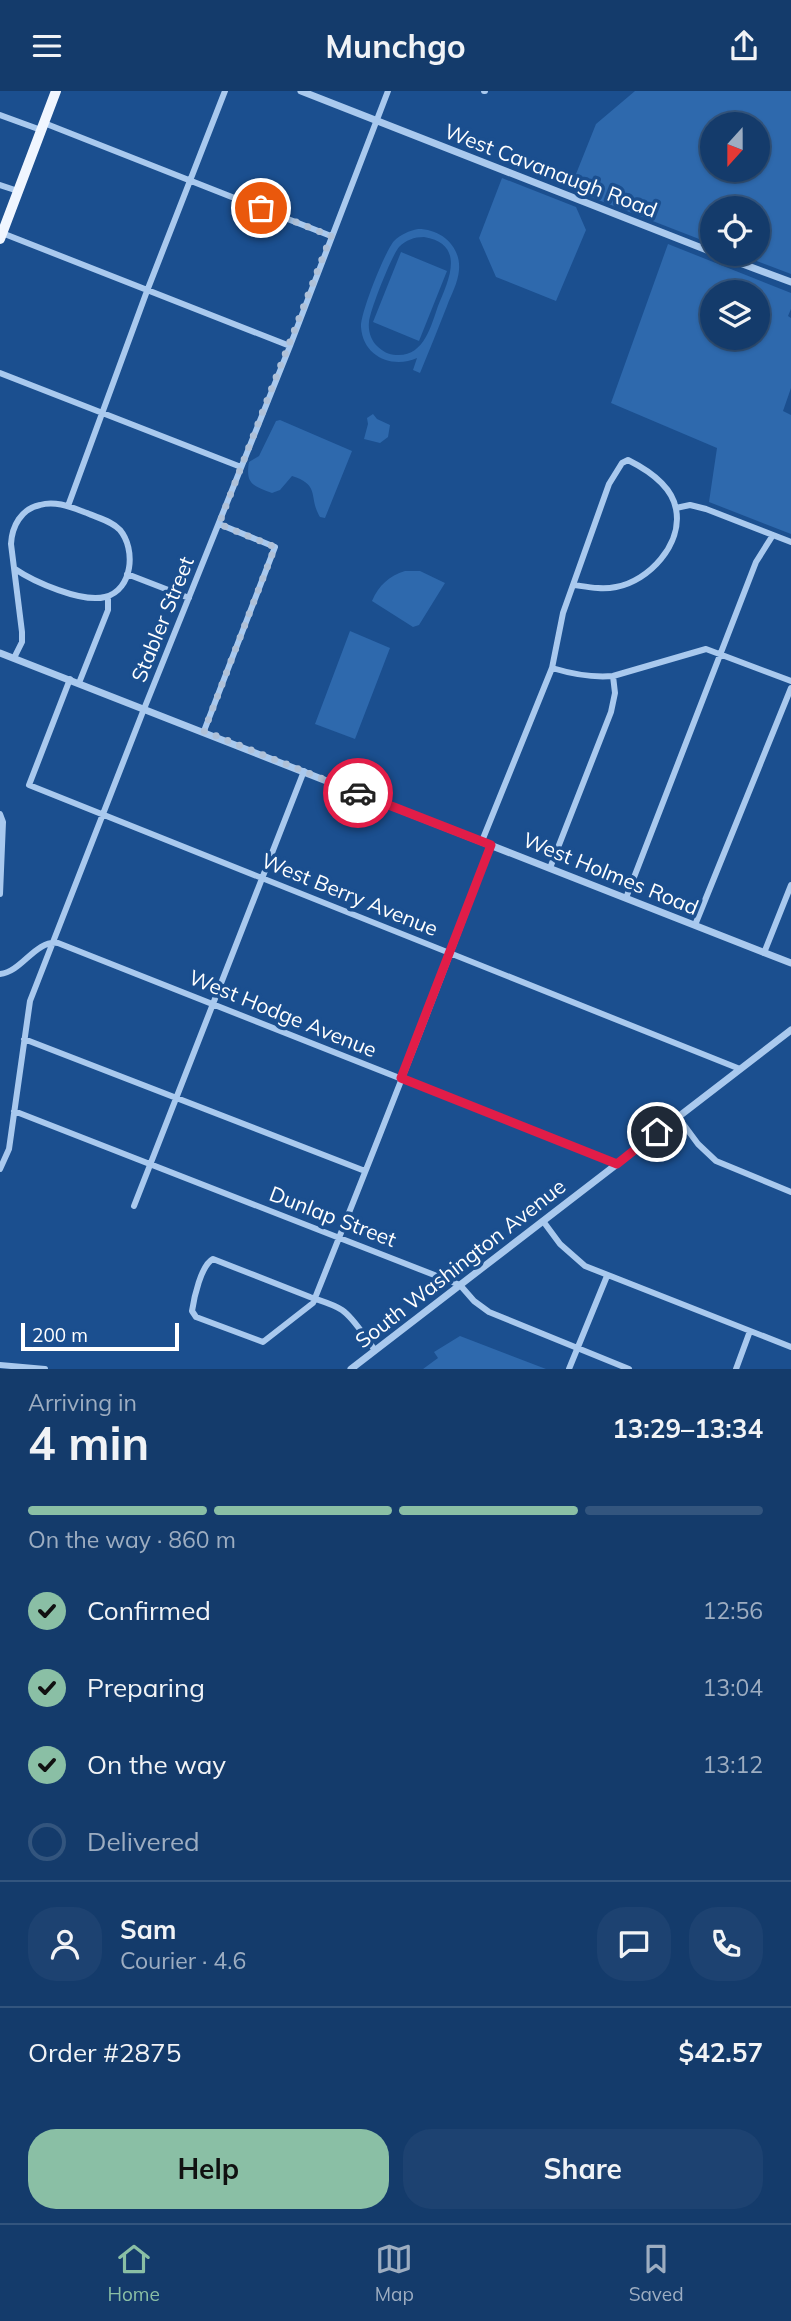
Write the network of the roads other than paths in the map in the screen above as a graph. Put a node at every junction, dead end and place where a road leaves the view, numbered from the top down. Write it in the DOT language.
graph roads {
  1 [pos="56,91"];
  2 [pos="225,91"];
  3 [pos="301,91"];
  4 [pos="388,91"];
  5 [pos="0,115"];
  6 [pos="376,121"];
  7 [pos="43,127"];
  8 [pos="191,179"];
  9 [pos="0,185"];
  10 [pos="18,191"];
  11 [pos="1,236"];
  12 [pos="331,236"];
  13 [pos="700,248"];
  14 [pos="749,266"];
  15 [pos="791,282"];
  16 [pos="148,291"];
  17 [pos="290,346"];
  18 [pos="0,373"];
  19 [pos="103,413"];
  20 [pos="241,467"];
  21 [pos="68,506"];
  22 [pos="676,508"];
  23 [pos="219,524"];
  24 [pos="774,535"];
  25 [pos="791,542"];
  26 [pos="15,569"];
  27 [pos="127,574"];
  28 [pos="574,585"];
  29 [pos="108,597"];
  30 [pos="189,598"];
  31 [pos="0,653"];
  32 [pos="722,653"];
  33 [pos="14,658"];
  34 [pos="552,667"];
  35 [pos="614,676"];
  36 [pos="70,679"];
  37 [pos="791,681"];
  38 [pos="79,683"];
  39 [pos="791,688"];
  40 [pos="145,708"];
  41 [pos="204,731"];
  42 [pos="304,771"];
  43 [pos="0,814"];
  44 [pos="103,815"];
  45 [pos="482,841"];
  46 [pos="491,845"];
  47 [pos="550,868"];
  48 [pos="261,878"];
  49 [pos="791,885"];
  50 [pos="0,894"];
  51 [pos="626,898"];
  52 [pos="695,925"];
  53 [pos="53,942"];
  54 [pos="450,953"];
  55 [pos="764,953"];
  56 [pos="791,963"];
  57 [pos="0,974"];
  58 [pos="213,1004"];
  59 [pos="791,1030"];
  60 [pos="24,1039"];
  61 [pos="740,1069"];
  62 [pos="401,1078"];
  63 [pos="176,1098"];
  64 [pos="14,1111"];
  65 [pos="678,1117"];
  66 [pos="150,1164"];
  67 [pos="617,1164"];
  68 [pos="0,1168"];
  69 [pos="365,1171"];
  70 [pos="791,1192"];
  71 [pos="134,1206"];
  72 [pos="543,1221"];
  73 [pos="340,1237"];
  74 [pos="607,1276"];
  75 [pos="460,1285"];
  76 [pos="315,1299"];
  77 [pos="750,1331"];
  78 [pos="791,1347"];
  79 [pos="577,1349"];
  80 [pos="375,1350"];
  81 [pos="0,1365"];
  82 [pos="27,1368"];
  83 [pos="45,1369"];
  84 [pos="351,1369"];
  85 [pos="569,1369"];
  86 [pos="629,1369"];
  87 [pos="736,1369"];
  1 -- 7 [label="main road"];
  2 -- 8 [label="street"];
  3 -- 6 [label="street, West Cavanaugh Road"];
  4 -- 6 [label="street, Stabler Street"];
  5 -- 7 [label="street"];
  6 -- 12 [label="street, Stabler Street"];
  6 -- 13 [label="street, West Cavanaugh Road"];
  7 -- 8 [label="street"];
  7 -- 10 [label="main road"];
  8 -- 12 [label="street"];
  8 -- 16 [label="street"];
  9 -- 10 [label="street"];
  10 -- 11 [label="main road"];
  11 -- 16 [label="street"];
  12 -- 17 [label="street, Stabler Street"];
  14 -- 15 [label="street, West Cavanaugh Road"];
  16 -- 17 [label="street"];
  16 -- 19 [label="street"];
  17 -- 20 [label="street, Stabler Street"];
  18 -- 19 [label="street"];
  19 -- 20 [label="street"];
  19 -- 21 [label="street"];
  20 -- 23 [label="street, Stabler Street"];
  21 -- 26 [label="street"];
  21 -- 27 [label="street"];
  22 -- 24 [label="street"];
  22 -- 28 [label="street"];
  22 -- 28 [label="street"];
  23 -- 30 [label="street, Stabler Street"];
  23 -- 41 [label="street"];
  24 -- 25 [label="street"];
  24 -- 32 [label="street"];
  26 -- 29 [label="street"];
  26 -- 33 [label="street"];
  27 -- 29 [label="street"];
  27 -- 30 [label="street"];
  28 -- 34 [label="street"];
  29 -- 38 [label="street"];
  30 -- 40 [label="street, Stabler Street"];
  31 -- 33 [label="street, West Holmes Road"];
  32 -- 35 [label="street"];
  32 -- 37 [label="street"];
  32 -- 51 [label="street"];
  33 -- 36 [label="street, West Holmes Road"];
  34 -- 35 [label="street"];
  34 -- 45 [label="street"];
  35 -- 47 [label="street"];
  36 -- 38 [label="street, West Holmes Road"];
  36 -- 44 [label="street, West Berry Avenue"];
  38 -- 40 [label="street, West Holmes Road"];
  39 -- 52 [label="street"];
  40 -- 41 [label="street, West Holmes Road"];
  40 -- 44 [label="street, Stabler Street"];
  41 -- 42 [label="street, West Holmes Road"];
  42 -- 45 [label="street, West Holmes Road"];
  42 -- 48 [label="street"];
  43 -- 50 [label="street"];
  44 -- 48 [label="street, West Berry Avenue"];
  44 -- 53 [label="street, Stabler Street"];
  45 -- 46 [label="street, West Holmes Road"];
  46 -- 47 [label="street, West Holmes Road"];
  46 -- 54 [label="street"];
  47 -- 51 [label="street, West Holmes Road"];
  48 -- 54 [label="street, West Berry Avenue"];
  48 -- 58 [label="street"];
  49 -- 55 [label="street"];
  51 -- 52 [label="street, West Holmes Road"];
  52 -- 55 [label="street, West Holmes Road"];
  53 -- 57 [label="street"];
  53 -- 58 [label="street, West Hodge Avenue"];
  53 -- 60 [label="street, Stabler Street"];
  54 -- 61 [label="street, West Berry Avenue"];
  54 -- 62 [label="street"];
  55 -- 56 [label="street, West Holmes Road"];
  58 -- 62 [label="street, West Hodge Avenue"];
  58 -- 63 [label="street"];
  59 -- 61 [label="street, South Washington Avenue"];
  60 -- 63 [label="street"];
  60 -- 64 [label="street, Stabler Street"];
  61 -- 65 [label="street, South Washington Avenue"];
  62 -- 67 [label="street, West Hodge Avenue"];
  62 -- 69 [label="street"];
  63 -- 66 [label="street"];
  63 -- 69 [label="street"];
  64 -- 66 [label="street, Dunlap Street"];
  64 -- 68 [label="street, Stabler Street"];
  65 -- 67 [label="street, South Washington Avenue"];
  65 -- 70 [label="street"];
  66 -- 71 [label="street"];
  66 -- 73 [label="street, Dunlap Street"];
  67 -- 72 [label="street, South Washington Avenue"];
  69 -- 73 [label="street"];
  72 -- 74 [label="street"];
  72 -- 75 [label="street, South Washington Avenue"];
  73 -- 75 [label="street, Dunlap Street"];
  73 -- 76 [label="street"];
  74 -- 77 [label="street"];
  74 -- 79 [label="street"];
  75 -- 79 [label="street, Dunlap Street"];
  75 -- 80 [label="street, South Washington Avenue"];
  76 -- 76 [label="street"];
  76 -- 80 [label="street"];
  77 -- 78 [label="street"];
  77 -- 87 [label="street"];
  79 -- 85 [label="street"];
  79 -- 86 [label="street, Dunlap Street"];
  80 -- 84 [label="street, South Washington Avenue"];
  81 -- 82 [label="street"];
  82 -- 83 [label="street"];
}
